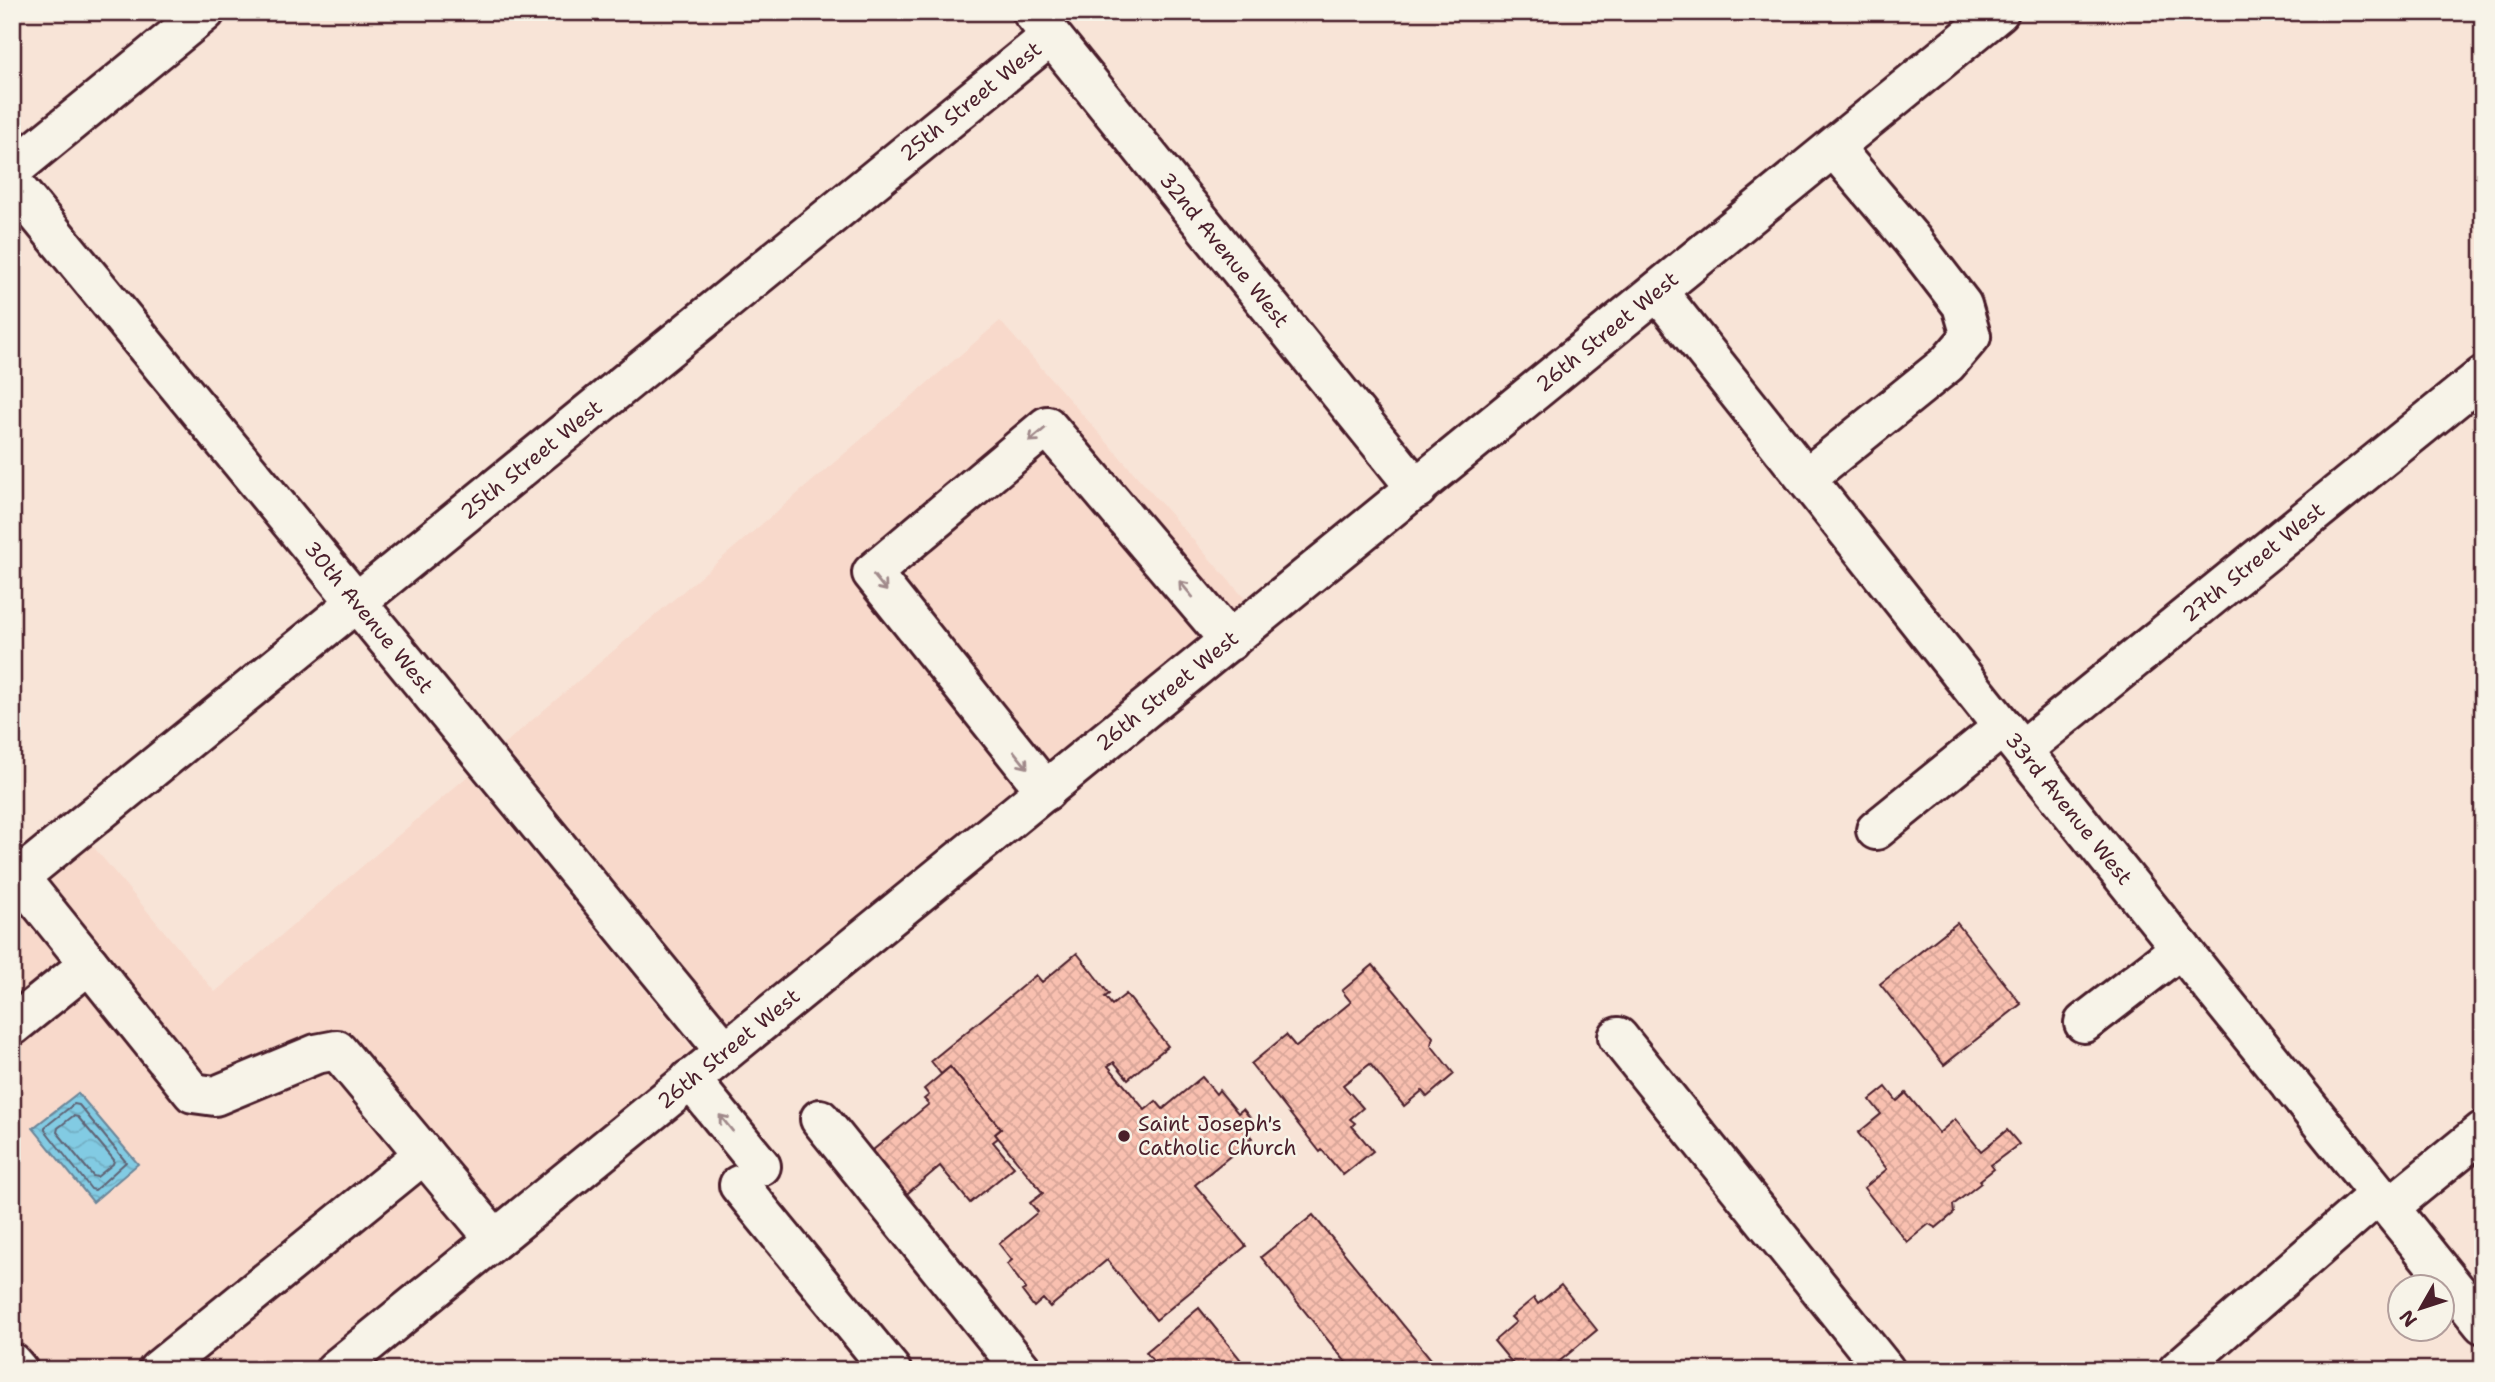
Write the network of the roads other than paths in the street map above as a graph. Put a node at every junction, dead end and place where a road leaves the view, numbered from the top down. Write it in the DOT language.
graph roads {
  1 [pos="205,12"];
  2 [pos="1999,12"];
  3 [pos="1042,24"];
  4 [pos="1834,148"];
  5 [pos="12,170"];
  6 [pos="12,183"];
  7 [pos="1658,292"];
  8 [pos="2483,376"];
  9 [pos="1806,478"];
  10 [pos="1417,489"];
  11 [pos="357,602"];
  12 [pos="1230,641"];
  13 [pos="2013,739"];
  14 [pos="1046,791"];
  15 [pos="1876,830"];
  16 [pos="15,880"];
  17 [pos="2181,947"];
  18 [pos="89,964"];
  19 [pos="2084,1023"];
  20 [pos="12,1026"];
  21 [pos="1618,1037"];
  22 [pos="725,1051"];
  23 [pos="690,1079"];
  24 [pos="820,1119"];
  25 [pos="2483,1131"];
  26 [pos="424,1154"];
  27 [pos="2384,1201"];
  28 [pos="495,1239"];
  29 [pos="2483,1324"];
  30 [pos="12,1363"];
  31 [pos="18,1370"];
  32 [pos="158,1370"];
  33 [pos="335,1370"];
  34 [pos="891,1370"];
  35 [pos="1022,1370"];
  36 [pos="1885,1370"];
  37 [pos="2178,1370"];
  1 -- 5 [label="street"];
  2 -- 4 [label="street, 26th Street West"];
  3 -- 10 [label="street, 32nd Avenue West"];
  3 -- 11 [label="street, 25th Street West"];
  4 -- 7 [label="street, 26th Street West"];
  4 -- 9 [label="street"];
  6 -- 11 [label="street, 30th Avenue West"];
  7 -- 9 [label="street, 33rd Avenue West"];
  7 -- 10 [label="street, 26th Street West"];
  8 -- 13 [label="street, 27th Street West"];
  9 -- 13 [label="street, 33rd Avenue West"];
  10 -- 12 [label="street, 26th Street West"];
  11 -- 16 [label="street, 25th Street West"];
  11 -- 22 [label="street, 30th Avenue West"];
  12 -- 14 [label="street, 26th Street West"];
  12 -- 14 [label="street, one-way"];
  13 -- 15 [label="street, 27th Street West"];
  13 -- 17 [label="street, 33rd Avenue West"];
  14 -- 22 [label="street, 26th Street West"];
  16 -- 18 [label="street"];
  17 -- 19 [label="street"];
  17 -- 27 [label="street, 33rd Avenue West"];
  18 -- 20 [label="street"];
  18 -- 26 [label="street"];
  21 -- 36 [label="street"];
  22 -- 23 [label="street, 26th Street West"];
  23 -- 28 [label="street, 26th Street West"];
  34 -- 23 [label="street, one-way"];
  24 -- 35 [label="street"];
  25 -- 27 [label="street"];
  26 -- 28 [label="street"];
  26 -- 32 [label="street"];
  27 -- 29 [label="street, 33rd Avenue West"];
  27 -- 37 [label="street"];
  28 -- 33 [label="street, 26th Street West"];
  30 -- 31 [label="street"];
}
